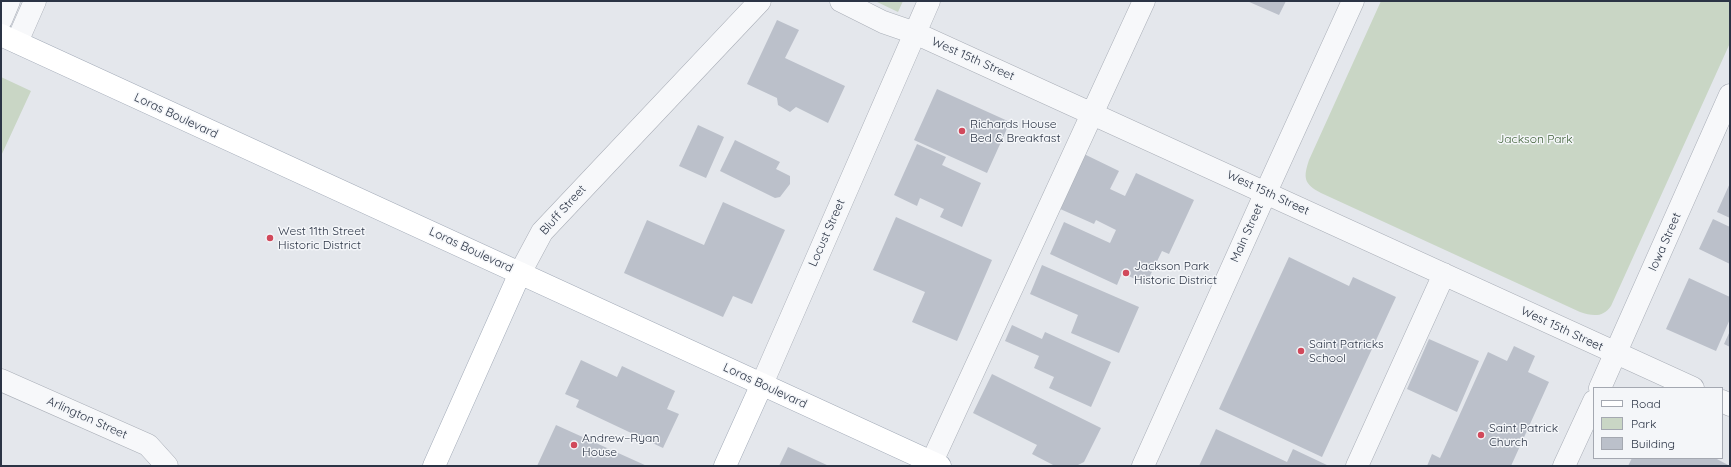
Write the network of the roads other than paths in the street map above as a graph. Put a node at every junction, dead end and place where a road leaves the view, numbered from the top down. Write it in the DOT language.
graph roads {
  1 [pos="9,1"];
  2 [pos="34,1"];
  3 [pos="760,1"];
  4 [pos="841,1"];
  5 [pos="929,1"];
  6 [pos="1144,1"];
  7 [pos="1353,1"];
  8 [pos="1,20"];
  9 [pos="915,33"];
  10 [pos="9,39"];
  11 [pos="1730,95"];
  12 [pos="1092,114"];
  13 [pos="1266,192"];
  14 [pos="520,273"];
  15 [pos="1444,274"];
  16 [pos="1616,354"];
  17 [pos="1,380"];
  18 [pos="762,384"];
  19 [pos="1600,387"];
  20 [pos="1691,387"];
  21 [pos="1593,403"];
  22 [pos="167,465"];
  23 [pos="934,465"];
  24 [pos="434,466"];
  25 [pos="725,466"];
  26 [pos="1143,466"];
  27 [pos="1357,466"];
  28 [pos="1564,466"];
  1 -- 8 [label="street"];
  2 -- 10 [label="street"];
  3 -- 14 [label="street, Bluff Street"];
  4 -- 9 [label="street, West 15th Street"];
  5 -- 9 [label="street, Locust Street"];
  6 -- 12 [label="street"];
  7 -- 13 [label="street, Main Street"];
  9 -- 12 [label="street, West 15th Street"];
  9 -- 18 [label="street, Locust Street"];
  10 -- 14 [label="main road, Loras Boulevard"];
  11 -- 16 [label="street, Iowa Street"];
  12 -- 13 [label="street, West 15th Street"];
  12 -- 23 [label="street"];
  13 -- 15 [label="street, West 15th Street"];
  13 -- 26 [label="street, Main Street"];
  14 -- 18 [label="main road, Loras Boulevard"];
  14 -- 24 [label="main road, Bluff Street"];
  15 -- 16 [label="street, West 15th Street"];
  15 -- 27 [label="street"];
  16 -- 19 [label="street, Iowa Street"];
  16 -- 20 [label="street, West 15th Street"];
  17 -- 22 [label="street, Arlington Street"];
  18 -- 23 [label="main road, Loras Boulevard"];
  18 -- 25 [label="main road, Locust Street"];
  21 -- 28 [label="street"];
}
